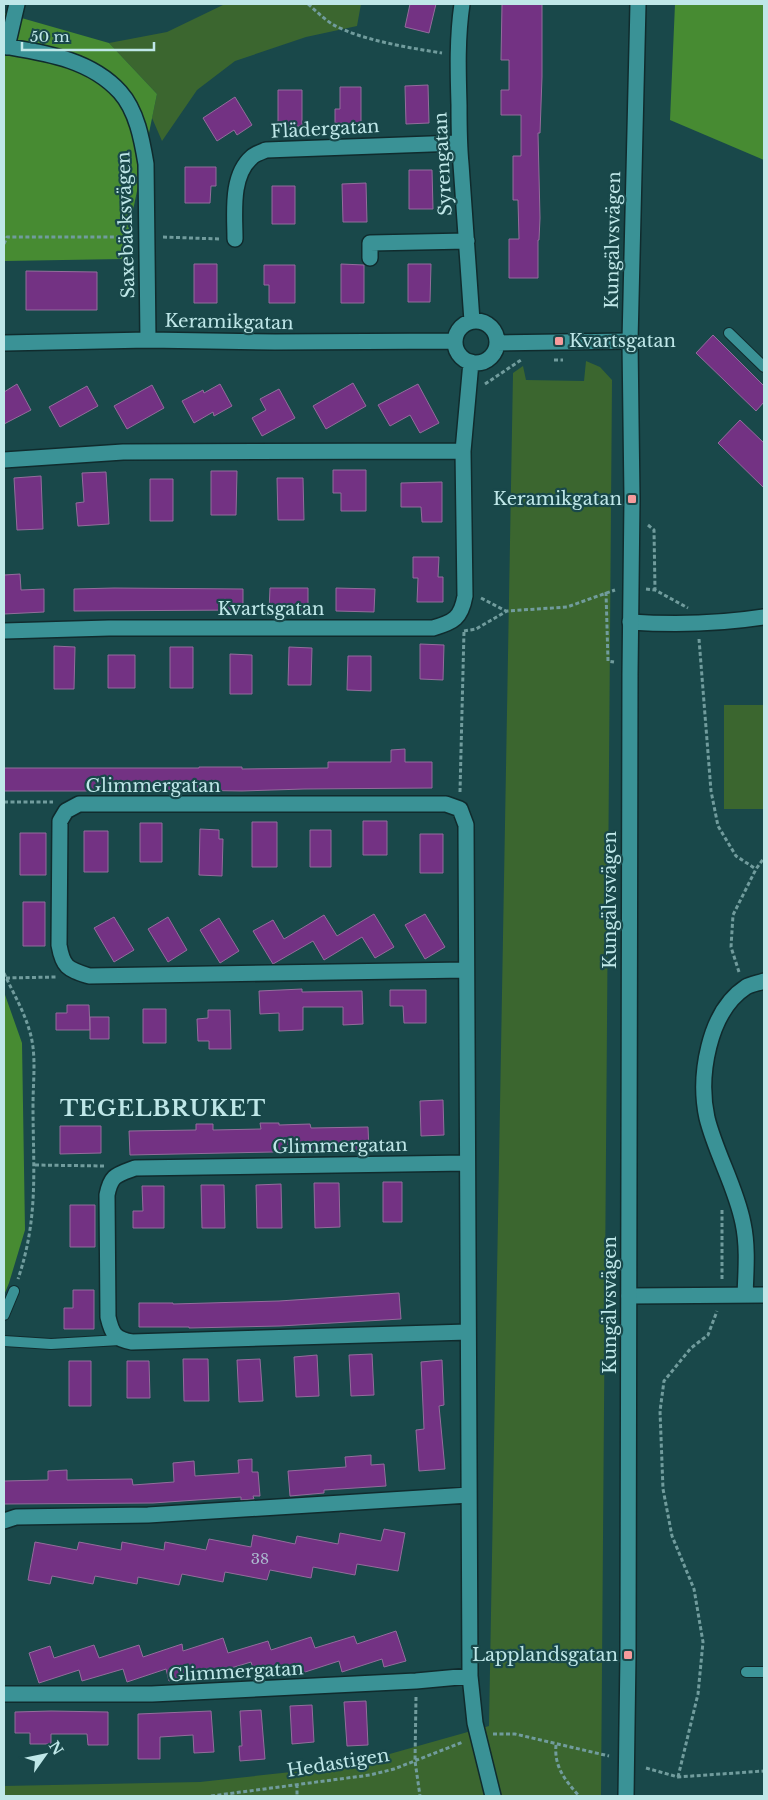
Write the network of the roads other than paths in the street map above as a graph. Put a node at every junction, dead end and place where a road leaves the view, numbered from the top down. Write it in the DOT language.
graph roads {
  1 [pos="17,4"];
  2 [pos="462,4"];
  3 [pos="638,4"];
  4 [pos="5,46"];
  5 [pos="458,142"];
  6 [pos="235,240"];
  7 [pos="467,241"];
  8 [pos="370,258"];
  9 [pos="472,321"];
  10 [pos="729,333"];
  11 [pos="148,340"];
  12 [pos="455,341"];
  13 [pos="630,341"];
  14 [pos="4,343"];
  15 [pos="497,343"];
  16 [pos="471,362"];
  17 [pos="764,367"];
  18 [pos="463,451"];
  19 [pos="4,460"];
  20 [pos="764,617"];
  21 [pos="630,622"];
  22 [pos="4,632"];
  23 [pos="466,970"];
  24 [pos="764,981"];
  25 [pos="467,1163"];
  26 [pos="14,1291"];
  27 [pos="745,1295"];
  28 [pos="764,1295"];
  29 [pos="629,1296"];
  30 [pos="4,1314"];
  31 [pos="468,1332"];
  32 [pos="120,1340"];
  33 [pos="4,1341"];
  34 [pos="469,1495"];
  35 [pos="4,1521"];
  36 [pos="746,1672"];
  37 [pos="764,1672"];
  38 [pos="470,1676"];
  39 [pos="4,1694"];
  40 [pos="493,1796"];
  41 [pos="626,1796"];
  1 -- 4 [label="street"];
  2 -- 5 [label="street, Syrengatan"];
  3 -- 13 [label="street, Kungälvsvägen"];
  4 -- 11 [label="street, Saxebäcksvägen"];
  5 -- 6 [label="street, Flädergatan"];
  5 -- 7 [label="street, Syrengatan"];
  7 -- 8 [label="street"];
  7 -- 9 [label="street, Syrengatan"];
  9 -- 12 [label="street"];
  9 -- 15 [label="street"];
  10 -- 17 [label="lane"];
  11 -- 12 [label="street, Keramikgatan"];
  11 -- 14 [label="street, Keramikgatan"];
  12 -- 16 [label="street"];
  13 -- 15 [label="street"];
  13 -- 21 [label="street, Kungälvsvägen"];
  15 -- 16 [label="street"];
  16 -- 18 [label="street"];
  18 -- 19 [label="street"];
  18 -- 22 [label="street, Kvartsgatan"];
  20 -- 21 [label="street"];
  21 -- 29 [label="street, Kungälvsvägen"];
  23 -- 23 [label="street, Glimmergatan"];
  23 -- 25 [label="street"];
  24 -- 27 [label="street"];
  25 -- 31 [label="street"];
  25 -- 32 [label="street, Glimmergatan"];
  26 -- 30 [label="lane"];
  27 -- 28 [label="street"];
  27 -- 29 [label="street"];
  29 -- 41 [label="street, Kungälvsvägen"];
  31 -- 32 [label="street"];
  31 -- 34 [label="street"];
  32 -- 33 [label="lane"];
  34 -- 35 [label="street"];
  34 -- 38 [label="street"];
  36 -- 37 [label="lane"];
  38 -- 39 [label="street, Glimmergatan"];
  38 -- 40 [label="street"];
}
